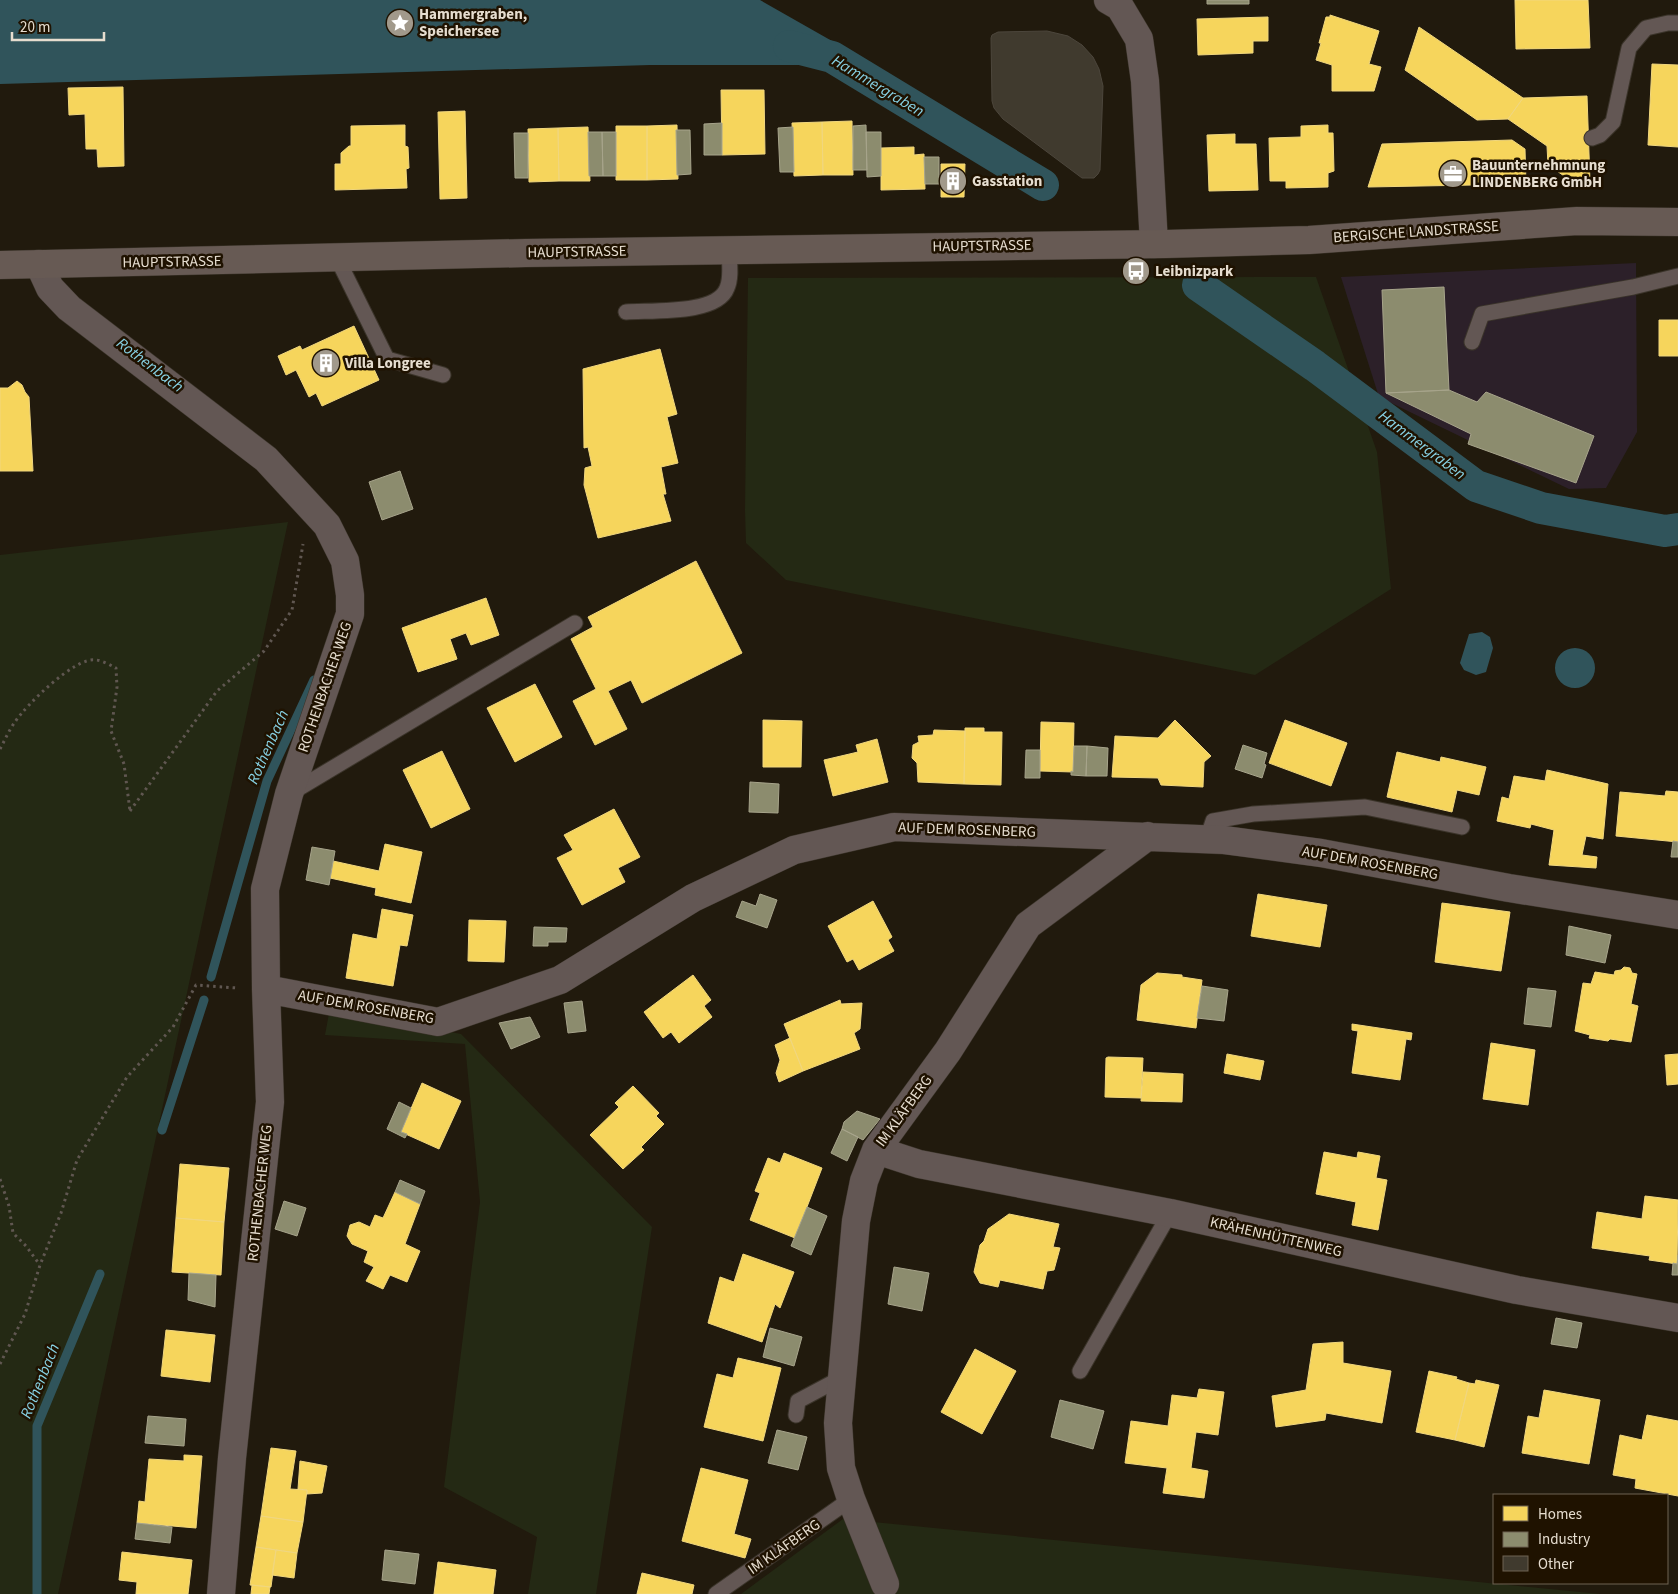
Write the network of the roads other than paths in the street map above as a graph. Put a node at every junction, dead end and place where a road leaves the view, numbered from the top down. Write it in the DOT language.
graph roads {
  1 [pos="1118,2"];
  2 [pos="1678,23"];
  3 [pos="1592,138"];
  4 [pos="1678,222"];
  5 [pos="1154,244"];
  6 [pos="729,250"];
  7 [pos="338,258"];
  8 [pos="39,264"];
  9 [pos="0,265"];
  10 [pos="1678,276"];
  11 [pos="626,312"];
  12 [pos="1472,342"];
  13 [pos="442,376"];
  14 [pos="575,622"];
  15 [pos="289,794"];
  16 [pos="1462,827"];
  17 [pos="1148,836"];
  18 [pos="1207,839"];
  19 [pos="1678,915"];
  20 [pos="266,989"];
  21 [pos="876,1150"];
  22 [pos="1170,1213"];
  23 [pos="1678,1318"];
  24 [pos="1080,1371"];
  25 [pos="843,1377"];
  26 [pos="797,1408"];
  27 [pos="851,1499"];
  28 [pos="885,1584"];
  29 [pos="221,1594"];
  30 [pos="716,1594"];
  1 -- 5 [label="street"];
  2 -- 3 [label="lane"];
  4 -- 5 [label="main road, BERGISCHE LANDSTRASSE"];
  5 -- 6 [label="main road, HAUPTSTRASSE"];
  6 -- 7 [label="main road, HAUPTSTRASSE"];
  6 -- 11 [label="lane"];
  7 -- 8 [label="main road, HAUPTSTRASSE"];
  7 -- 13 [label="lane"];
  8 -- 9 [label="main road, HAUPTSTRASSE"];
  8 -- 15 [label="street, ROTHENBACHER WEG"];
  10 -- 12 [label="lane"];
  14 -- 15 [label="lane, ROTHENBACHER WEG"];
  15 -- 20 [label="street, ROTHENBACHER WEG"];
  16 -- 18 [label="lane"];
  17 -- 18 [label="street, AUF DEM ROSENBERG"];
  17 -- 20 [label="street, AUF DEM ROSENBERG"];
  17 -- 21 [label="street, IM KLÄFBERG"];
  18 -- 19 [label="street, AUF DEM ROSENBERG"];
  20 -- 29 [label="street, ROTHENBACHER WEG"];
  21 -- 22 [label="street, KRÄHENHÜTTENWEG"];
  21 -- 25 [label="street, IM KLÄFBERG"];
  22 -- 23 [label="street, KRÄHENHÜTTENWEG"];
  22 -- 24 [label="lane"];
  25 -- 26 [label="lane"];
  25 -- 27 [label="street, IM KLÄFBERG"];
  27 -- 28 [label="street, IM KLÄFBERG"];
  27 -- 30 [label="lane, IM KLÄFBERG"];
}
